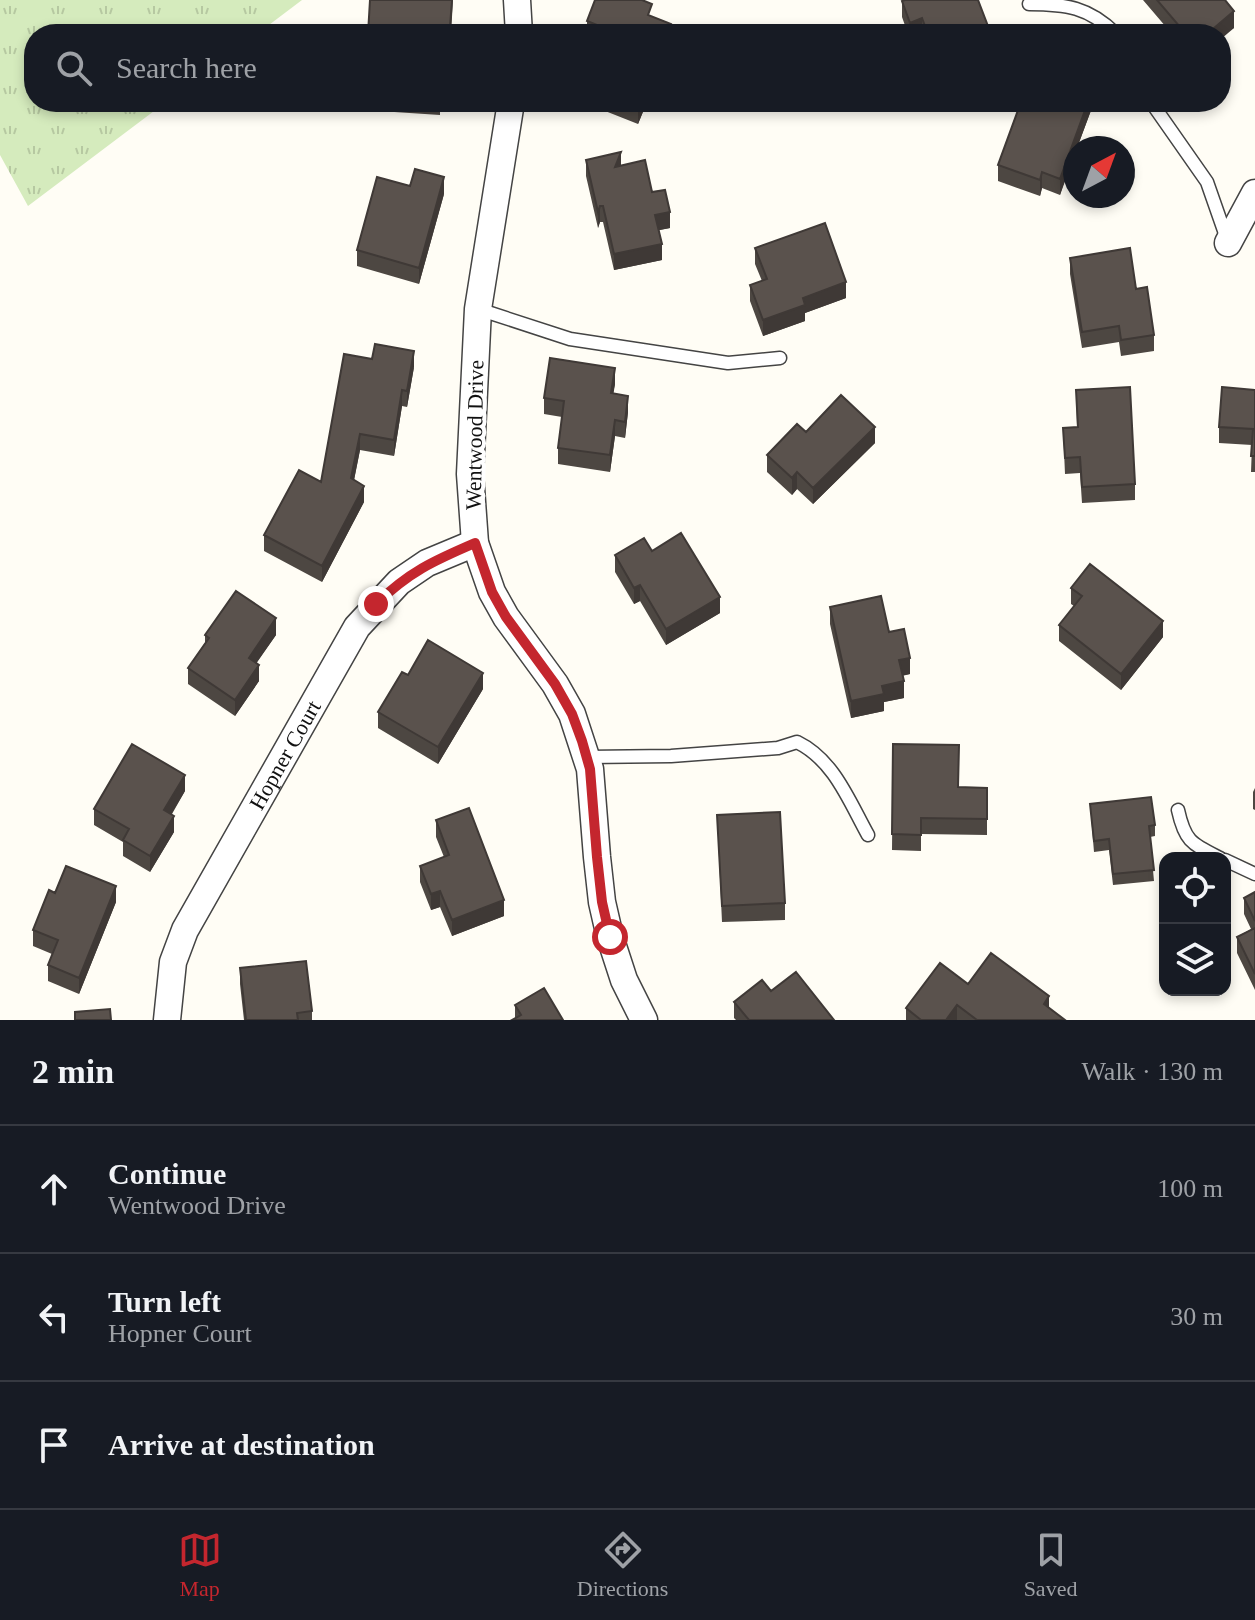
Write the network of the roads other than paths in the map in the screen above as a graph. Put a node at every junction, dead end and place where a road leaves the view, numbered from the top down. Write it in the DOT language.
graph roads {
  1 [pos="517,0"];
  2 [pos="1029,4"];
  3 [pos="518,24"];
  4 [pos="1105,24"];
  5 [pos="509,112"];
  6 [pos="1158,112"];
  7 [pos="1255,193"];
  8 [pos="1228,243"];
  9 [pos="478,309"];
  10 [pos="780,358"];
  11 [pos="475,543"];
  12 [pos="587,757"];
  13 [pos="1178,810"];
  14 [pos="868,835"];
  15 [pos="1208,852"];
  16 [pos="1231,863"];
  17 [pos="1255,874"];
  18 [pos="167,1020"];
  19 [pos="644,1020"];
  1 -- 3 [label="street"];
  2 -- 4 [label="lane"];
  5 -- 9 [label="street, Wentwood Drive"];
  6 -- 8 [label="lane"];
  7 -- 8 [label="street"];
  9 -- 10 [label="lane"];
  9 -- 11 [label="street, Wentwood Drive"];
  11 -- 12 [label="street, Wentwood Drive"];
  11 -- 18 [label="street, Hopner Court"];
  12 -- 14 [label="lane"];
  12 -- 19 [label="street, Wentwood Drive"];
  13 -- 15 [label="lane"];
  16 -- 17 [label="lane"];
}
